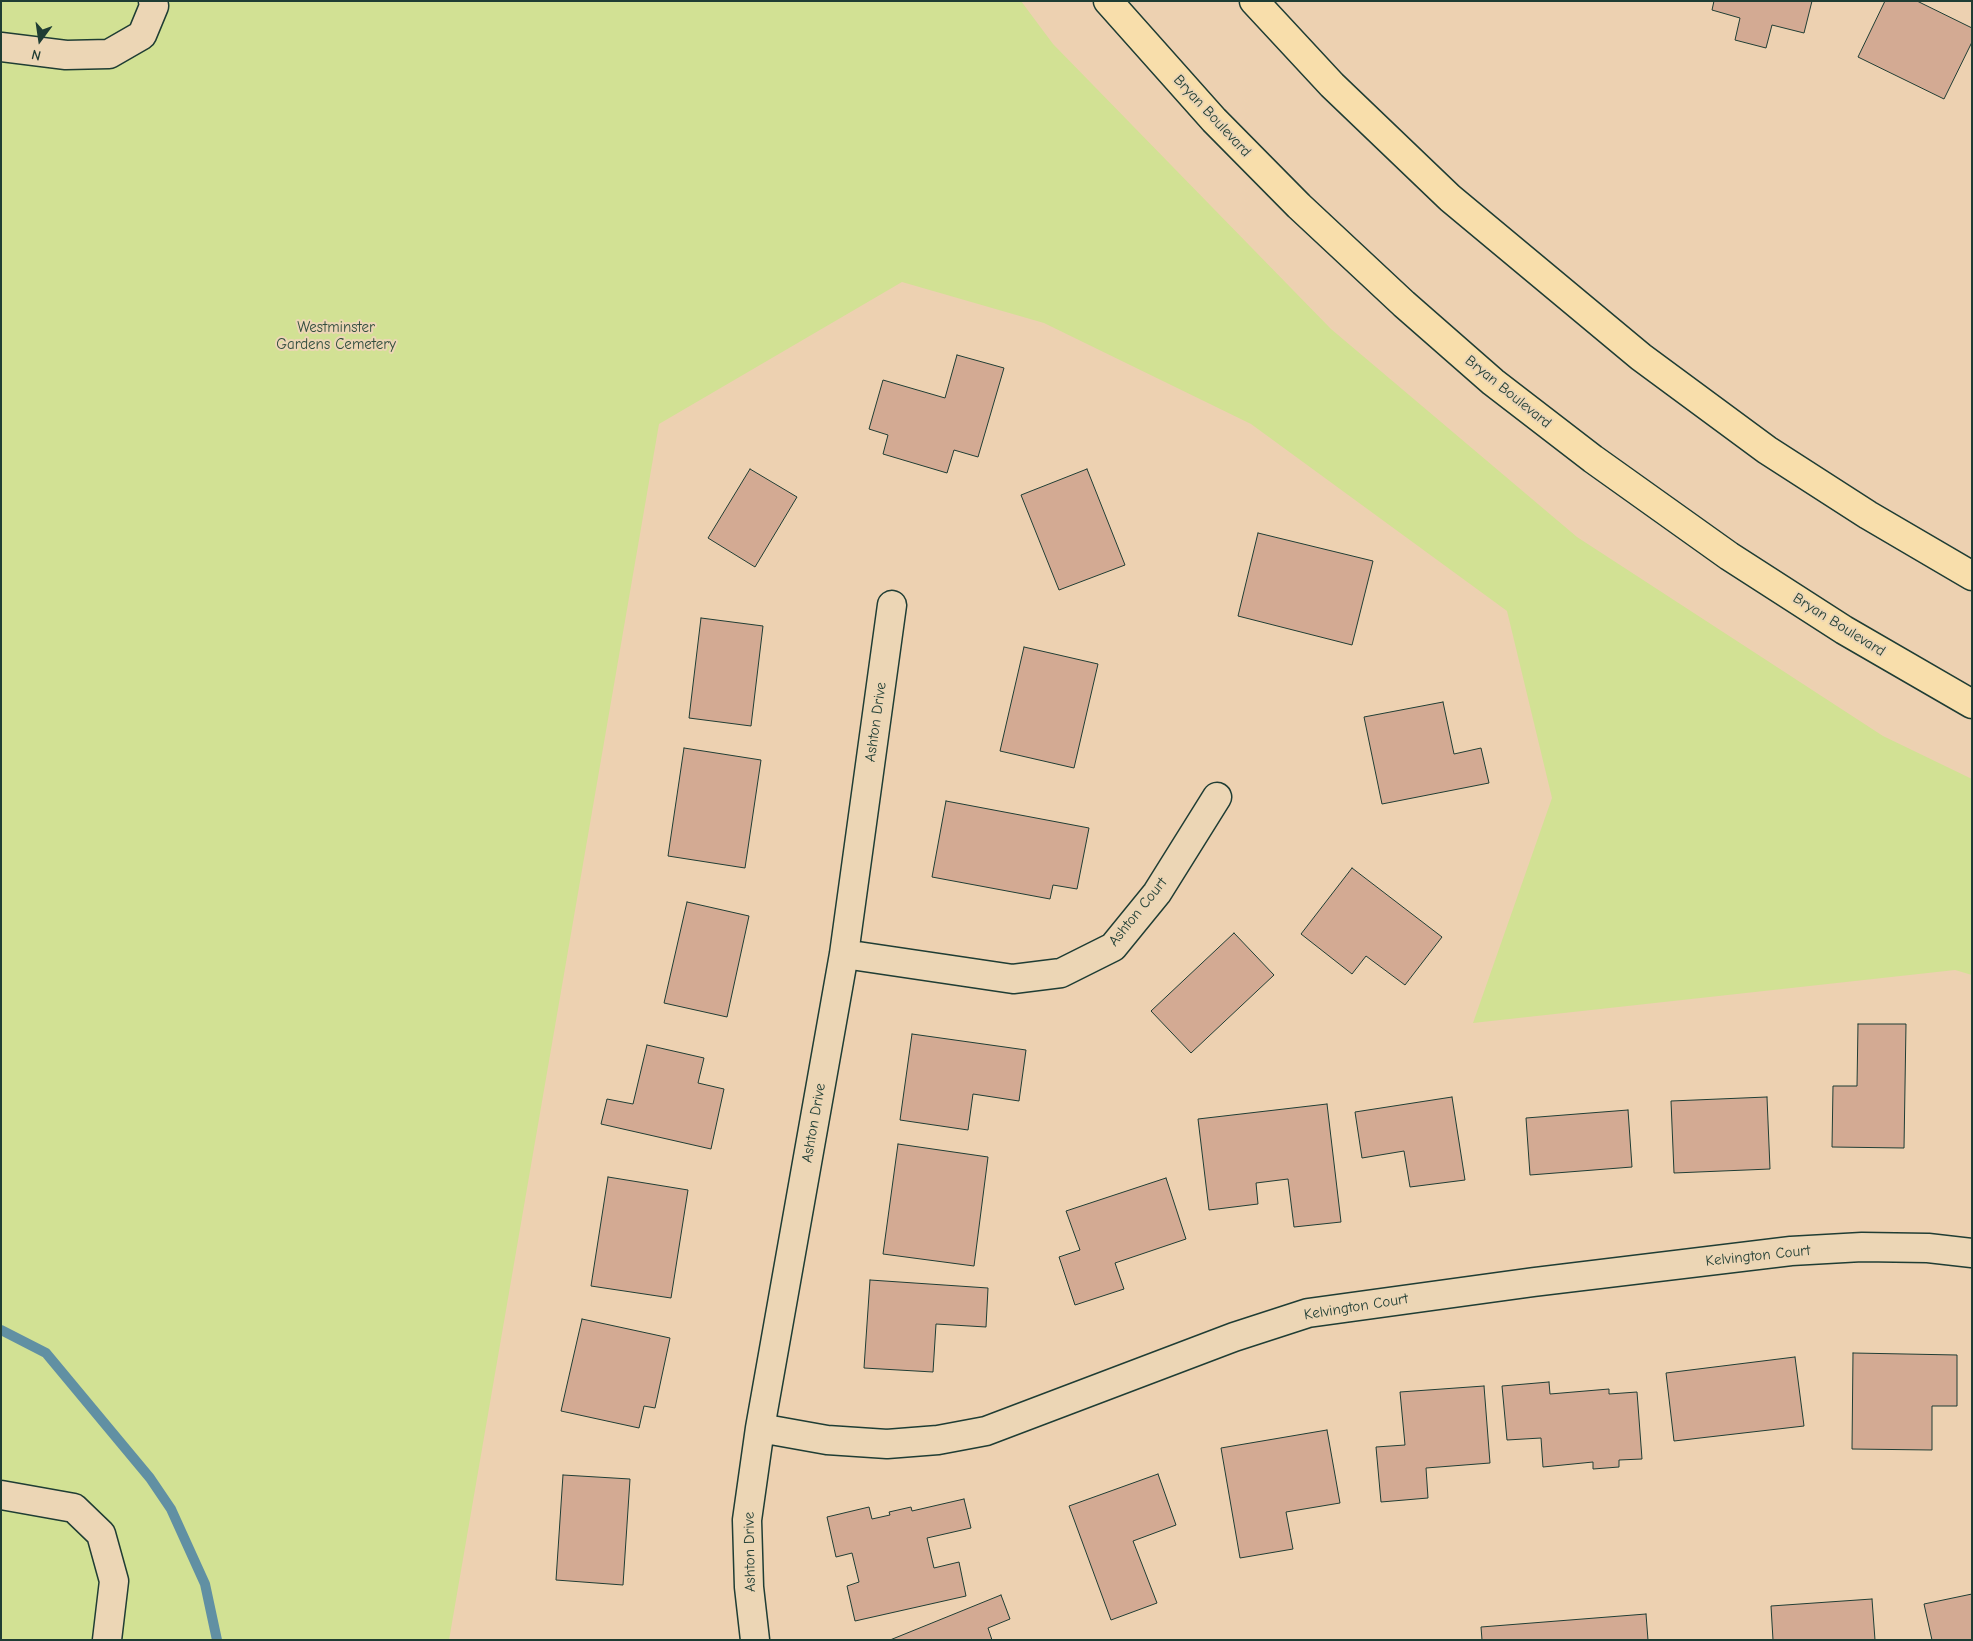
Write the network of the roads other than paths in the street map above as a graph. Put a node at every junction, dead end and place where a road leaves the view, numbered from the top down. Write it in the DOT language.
graph roads {
  1 [pos="153,1"];
  2 [pos="1108,1"];
  3 [pos="1254,1"];
  4 [pos="1,46"];
  5 [pos="1972,576"];
  6 [pos="892,605"];
  7 [pos="1972,704"];
  8 [pos="1217,797"];
  9 [pos="844,954"];
  10 [pos="1972,1253"];
  11 [pos="760,1428"];
  12 [pos="1,1495"];
  13 [pos="107,1640"];
  14 [pos="755,1640"];
  1 -- 4 [label="street"];
  2 -- 7 [label="highway, Bryan Boulevard"];
  3 -- 5 [label="highway"];
  6 -- 9 [label="street, Ashton Drive"];
  8 -- 9 [label="street, Ashton Court"];
  9 -- 11 [label="street, Ashton Drive"];
  10 -- 11 [label="street, Kelvington Court"];
  11 -- 14 [label="street, Ashton Drive"];
  12 -- 13 [label="street"];
}
